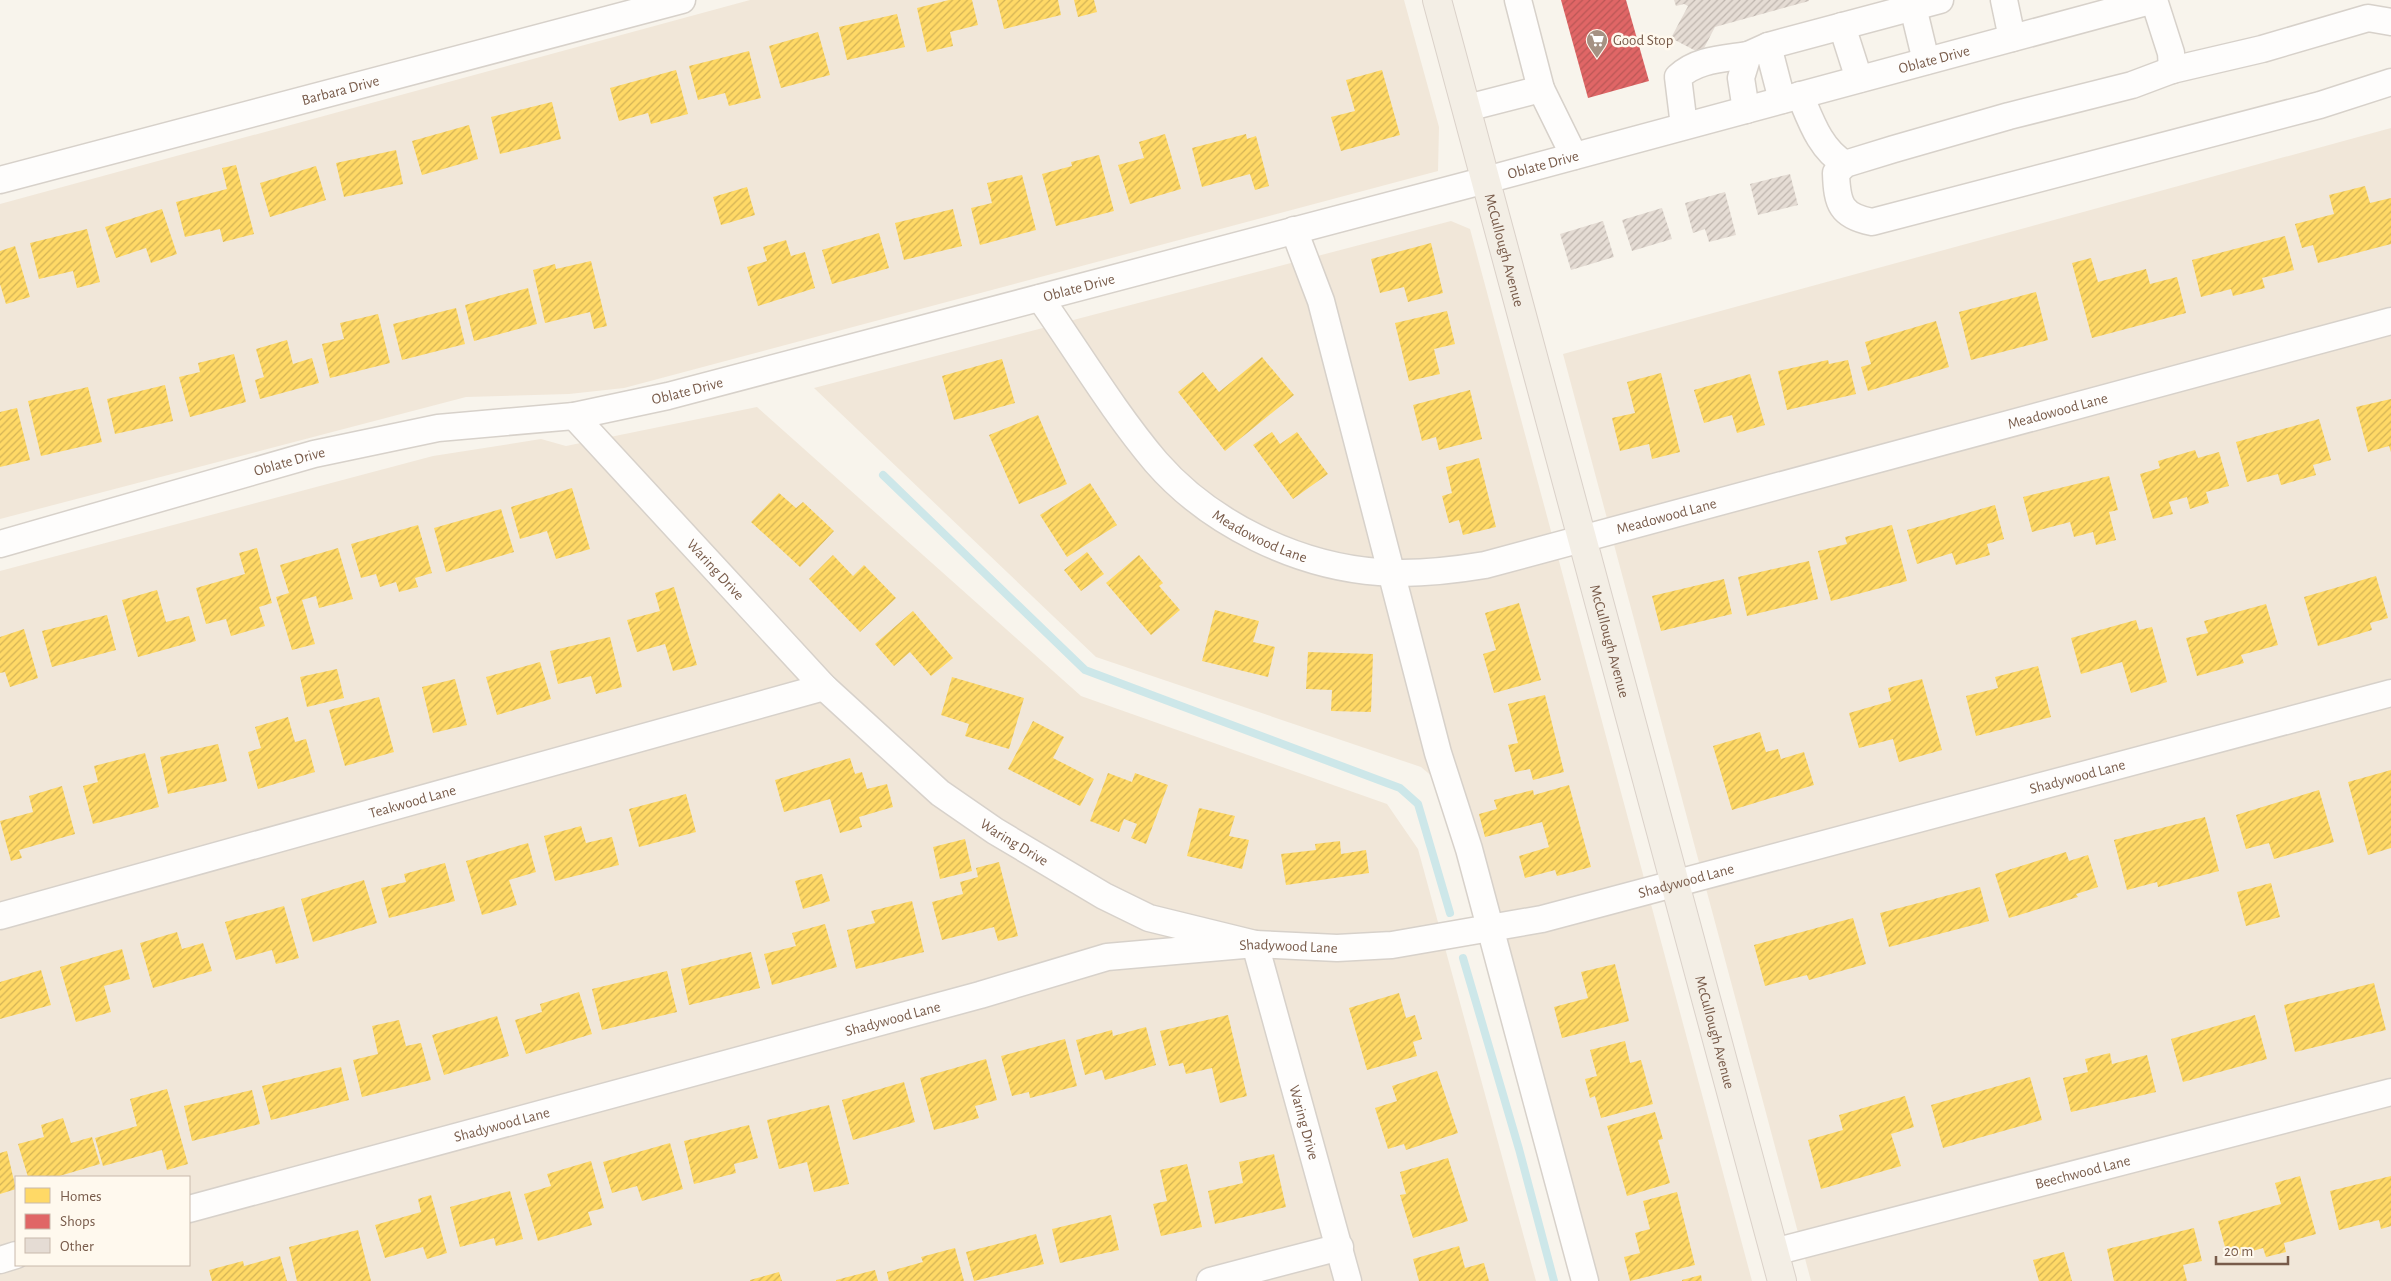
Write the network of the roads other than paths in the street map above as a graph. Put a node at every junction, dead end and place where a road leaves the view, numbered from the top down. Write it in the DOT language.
graph roads {
  1 [pos="682,0"];
  2 [pos="1438,0"];
  3 [pos="1518,0"];
  4 [pos="1940,0"];
  5 [pos="2004,0"];
  6 [pos="2154,0"];
  7 [pos="2116,5"];
  8 [pos="1913,6"];
  9 [pos="2391,22"];
  10 [pos="1842,26"];
  11 [pos="2012,38"];
  12 [pos="1758,51"];
  13 [pos="1926,61"];
  14 [pos="2172,70"];
  15 [pos="1859,80"];
  16 [pos="2391,82"];
  17 [pos="1541,89"];
  18 [pos="1791,98"];
  19 [pos="1467,108"];
  20 [pos="1746,110"];
  21 [pos="1684,126"];
  22 [pos="1574,156"];
  23 [pos="1845,164"];
  24 [pos="0,180"];
  25 [pos="1486,180"];
  26 [pos="1294,230"];
  27 [pos="1040,298"];
  28 [pos="2391,321"];
  29 [pos="574,416"];
  30 [pos="1582,539"];
  31 [pos="0,544"];
  32 [pos="1393,573"];
  33 [pos="824,687"];
  34 [pos="2391,693"];
  35 [pos="1675,883"];
  36 [pos="0,916"];
  37 [pos="1490,928"];
  38 [pos="1255,944"];
  39 [pos="2391,1092"];
  40 [pos="190,1209"];
  41 [pos="1340,1247"];
  42 [pos="1774,1252"];
  43 [pos="15,1255"];
  44 [pos="0,1260"];
  45 [pos="1210,1281"];
  46 [pos="1348,1281"];
  47 [pos="1585,1281"];
  48 [pos="1782,1281"];
  1 -- 24 [label="street, Barbara Drive"];
  2 -- 19 [label="main road, McCullough Avenue"];
  3 -- 17 [label="street"];
  4 -- 8 [label="street"];
  5 -- 11 [label="street"];
  6 -- 7 [label="street, Oblate Drive"];
  6 -- 14 [label="street"];
  7 -- 11 [label="street, Oblate Drive"];
  8 -- 10 [label="street"];
  8 -- 13 [label="street"];
  9 -- 14 [label="street"];
  10 -- 12 [label="street"];
  10 -- 15 [label="street"];
  11 -- 13 [label="street, Oblate Drive"];
  12 -- 18 [label="street"];
  12 -- 20 [label="street"];
  12 -- 21 [label="street"];
  13 -- 15 [label="street, Oblate Drive"];
  14 -- 23 [label="street"];
  15 -- 18 [label="street, Oblate Drive"];
  16 -- 23 [label="street"];
  17 -- 19 [label="street"];
  17 -- 22 [label="street"];
  18 -- 20 [label="street, Oblate Drive"];
  18 -- 23 [label="street"];
  19 -- 25 [label="main road, McCullough Avenue"];
  20 -- 21 [label="street, Oblate Drive"];
  21 -- 22 [label="street, Oblate Drive"];
  22 -- 25 [label="street, Oblate Drive"];
  25 -- 26 [label="street, Oblate Drive"];
  25 -- 30 [label="main road, McCullough Avenue"];
  26 -- 27 [label="street, Oblate Drive"];
  26 -- 32 [label="street"];
  27 -- 29 [label="street, Oblate Drive"];
  27 -- 32 [label="street, Meadowood Lane"];
  28 -- 30 [label="street, Meadowood Lane"];
  29 -- 31 [label="street, Oblate Drive"];
  29 -- 33 [label="street, Waring Drive"];
  30 -- 32 [label="street, Meadowood Lane"];
  30 -- 35 [label="main road, McCullough Avenue"];
  32 -- 37 [label="street"];
  33 -- 36 [label="street, Teakwood Lane"];
  33 -- 38 [label="street, Waring Drive"];
  34 -- 35 [label="street, Shadywood Lane"];
  35 -- 37 [label="street, Shadywood Lane"];
  35 -- 42 [label="main road, McCullough Avenue"];
  37 -- 38 [label="street, Shadywood Lane"];
  37 -- 47 [label="street"];
  38 -- 40 [label="street, Shadywood Lane"];
  38 -- 41 [label="street, Waring Drive"];
  39 -- 42 [label="street, Beechwood Lane"];
  41 -- 45 [label="street"];
  41 -- 46 [label="street, Waring Drive"];
  42 -- 48 [label="main road, McCullough Avenue"];
  43 -- 44 [label="street"];
}
